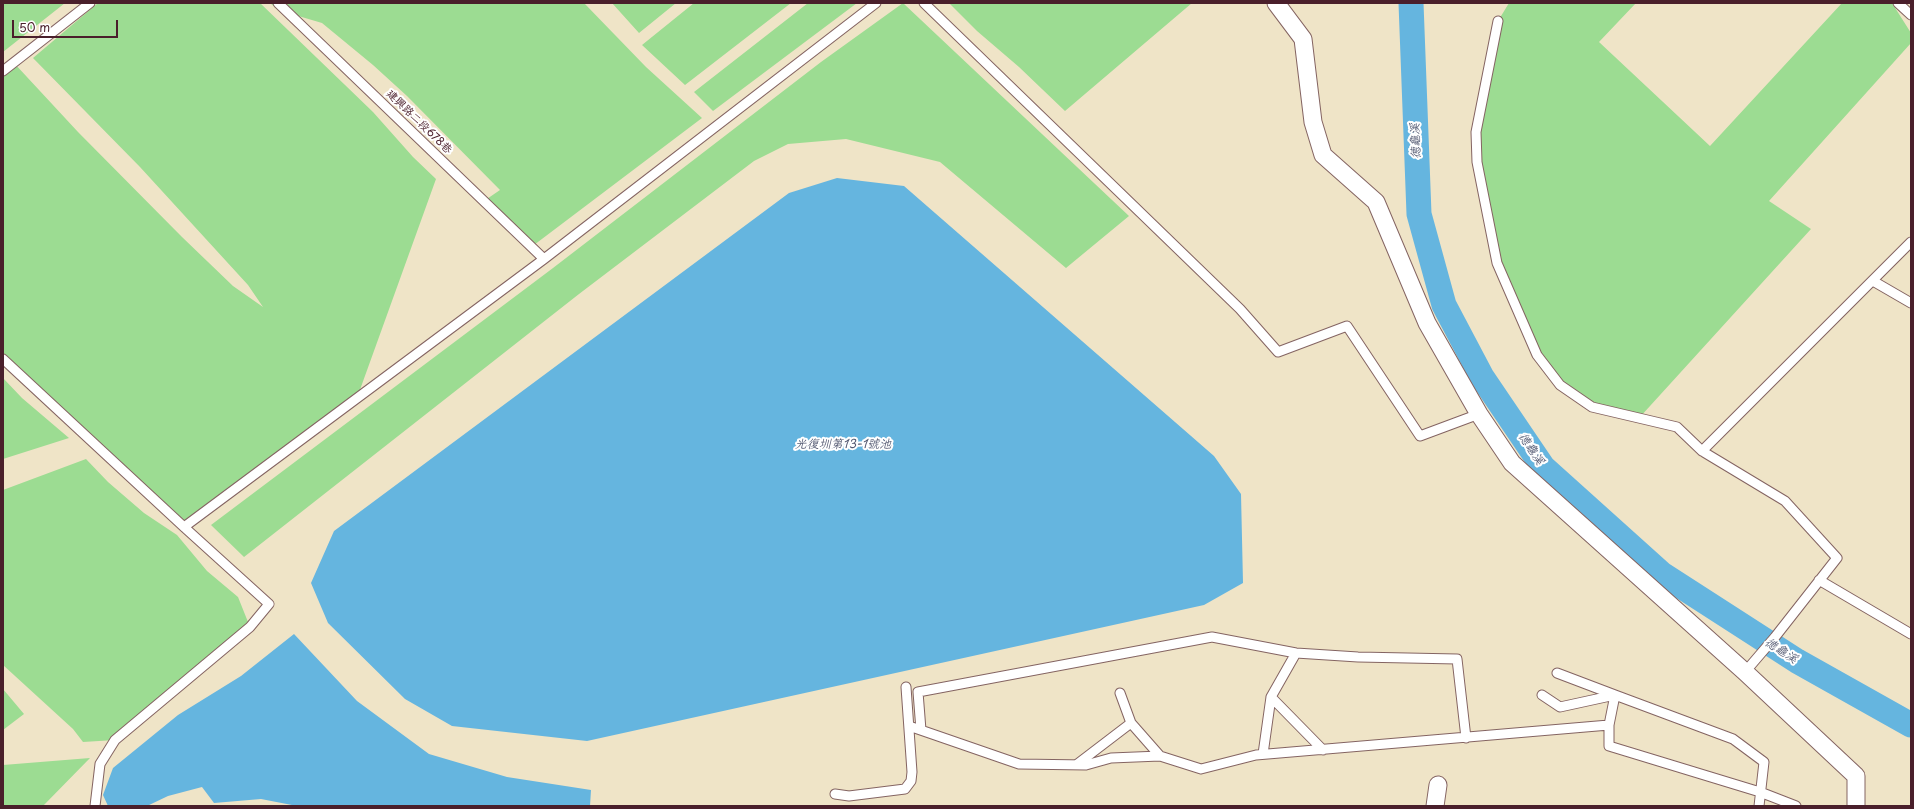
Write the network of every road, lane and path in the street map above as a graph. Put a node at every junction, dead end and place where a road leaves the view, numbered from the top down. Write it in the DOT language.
graph roads {
  1 [pos="90,3"];
  2 [pos="278,3"];
  3 [pos="876,3"];
  4 [pos="924,3"];
  5 [pos="1276,3"];
  6 [pos="1898,3"];
  7 [pos="1911,15"];
  8 [pos="1498,21"];
  9 [pos="3,71"];
  10 [pos="1911,242"];
  11 [pos="544,259"];
  12 [pos="1872,281"];
  13 [pos="1911,303"];
  14 [pos="3,358"];
  15 [pos="1479,414"];
  16 [pos="1702,451"];
  17 [pos="184,527"];
  18 [pos="1819,580"];
  19 [pos="1911,634"];
  20 [pos="1296,653"];
  21 [pos="1746,671"];
  22 [pos="1557,672"];
  23 [pos="906,687"];
  24 [pos="1120,693"];
  25 [pos="1542,695"];
  26 [pos="1615,695"];
  27 [pos="1271,697"];
  28 [pos="1131,723"];
  29 [pos="1609,725"];
  30 [pos="909,726"];
  31 [pos="921,730"];
  32 [pos="1466,738"];
  33 [pos="1322,750"];
  34 [pos="1263,754"];
  35 [pos="1160,756"];
  36 [pos="1076,765"];
  37 [pos="1438,785"];
  38 [pos="1760,792"];
  39 [pos="835,794"];
  40 [pos="849,796"];
  41 [pos="95,806"];
  42 [pos="849,806"];
  43 [pos="1434,806"];
  44 [pos="1759,806"];
  45 [pos="1796,806"];
  46 [pos="1856,806"];
  1 -- 9 [label="lane"];
  2 -- 11 [label="lane, 建興路二段678巷"];
  3 -- 11 [label="lane"];
  4 -- 15 [label="lane"];
  5 -- 15 [label="street"];
  6 -- 7 [label="lane"];
  8 -- 16 [label="lane"];
  10 -- 12 [label="lane"];
  11 -- 17 [label="lane"];
  12 -- 13 [label="lane"];
  12 -- 16 [label="lane"];
  14 -- 17 [label="lane"];
  15 -- 21 [label="street"];
  16 -- 18 [label="lane"];
  17 -- 41 [label="lane"];
  18 -- 19 [label="lane"];
  18 -- 21 [label="lane"];
  20 -- 27 [label="lane"];
  20 -- 31 [label="lane"];
  20 -- 32 [label="lane"];
  21 -- 46 [label="street"];
  22 -- 26 [label="lane"];
  23 -- 30 [label="lane"];
  24 -- 28 [label="lane"];
  25 -- 26 [label="lane"];
  26 -- 29 [label="lane"];
  26 -- 38 [label="lane"];
  27 -- 33 [label="lane"];
  27 -- 34 [label="lane"];
  28 -- 35 [label="lane"];
  28 -- 36 [label="lane"];
  29 -- 32 [label="lane"];
  29 -- 38 [label="lane"];
  30 -- 31 [label="lane"];
  30 -- 40 [label="lane"];
  31 -- 36 [label="lane"];
  32 -- 33 [label="lane"];
  33 -- 34 [label="lane"];
  34 -- 35 [label="lane"];
  35 -- 36 [label="lane"];
  37 -- 43 [label="street"];
  38 -- 44 [label="lane"];
  38 -- 45 [label="lane"];
  39 -- 40 [label="lane"];
  40 -- 42 [label="lane"];
}
